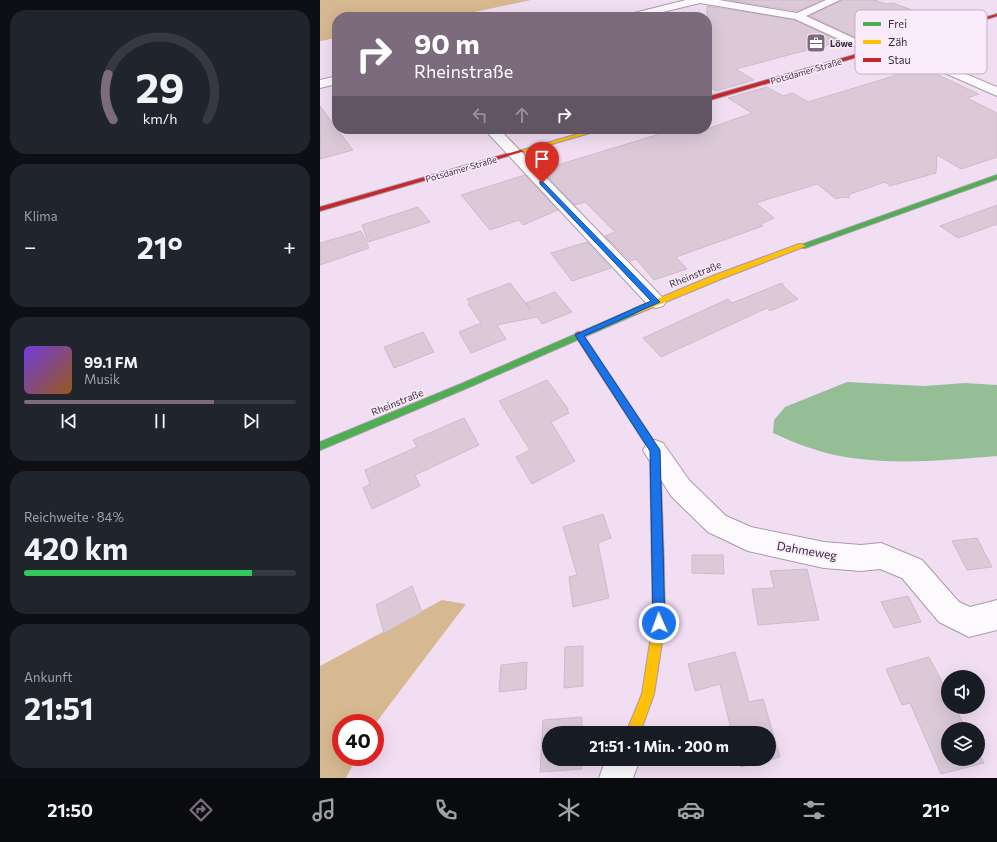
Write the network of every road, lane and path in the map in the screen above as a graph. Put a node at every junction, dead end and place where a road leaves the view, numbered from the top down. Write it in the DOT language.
graph roads {
  1 [pos="698,0"];
  2 [pos="701,0"];
  3 [pos="835,0"];
  4 [pos="650,12"];
  5 [pos="997,15"];
  6 [pos="798,16"];
  7 [pos="987,18"];
  8 [pos="855,43"];
  9 [pos="855,56"];
  10 [pos="956,74"];
  11 [pos="332,81"];
  12 [pos="320,84"];
  13 [pos="997,92"];
  14 [pos="712,98"];
  15 [pos="496,134"];
  16 [pos="584,134"];
  17 [pos="514,154"];
  18 [pos="997,177"];
  19 [pos="320,210"];
  20 [pos="656,302"];
  21 [pos="579,335"];
  22 [pos="320,446"];
  23 [pos="655,450"];
  24 [pos="997,615"];
  25 [pos="636,726"];
  26 [pos="620,766"];
  27 [pos="616,778"];
  1 -- 4 [label="street"];
  2 -- 6 [label="street"];
  3 -- 6 [label="street"];
  5 -- 7 [label="street, Potsdamer Straße"];
  6 -- 8 [label="street"];
  9 -- 14 [label="street, Potsdamer Straße"];
  10 -- 13 [label="street"];
  11 -- 12 [label="street"];
  15 -- 17 [label="street"];
  16 -- 17 [label="street, Potsdamer Straße"];
  17 -- 19 [label="street, Potsdamer Straße"];
  17 -- 20 [label="street"];
  18 -- 20 [label="street, Rheinstraße"];
  20 -- 21 [label="street, Rheinstraße"];
  21 -- 22 [label="street, Rheinstraße"];
  21 -- 23 [label="street"];
  23 -- 24 [label="street, Dahmeweg"];
  23 -- 25 [label="street"];
  26 -- 27 [label="street"];
}
